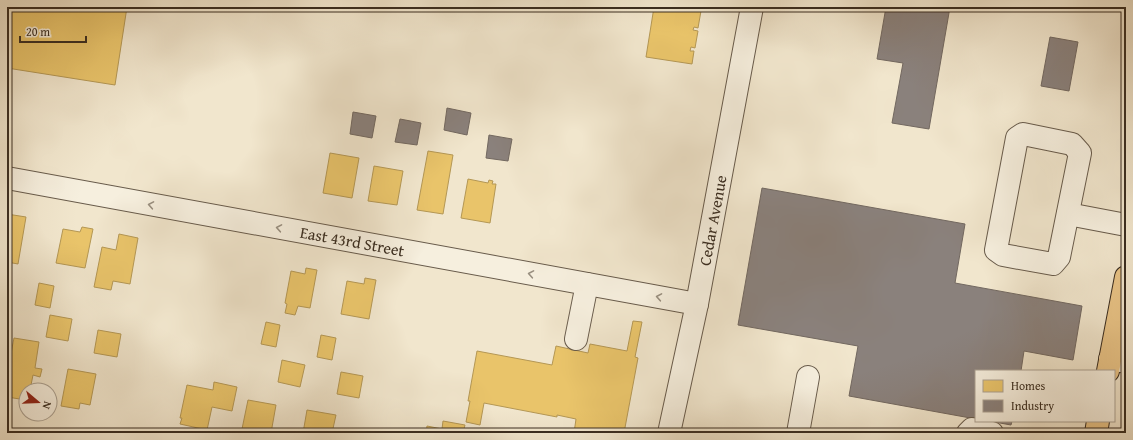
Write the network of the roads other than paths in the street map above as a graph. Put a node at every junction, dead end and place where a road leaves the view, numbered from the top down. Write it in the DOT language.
graph roads {
  1 [pos="752,7"];
  2 [pos="7,178"];
  3 [pos="1068,214"];
  4 [pos="1126,226"];
  5 [pos="1126,277"];
  6 [pos="587,284"];
  7 [pos="697,304"];
  8 [pos="576,339"];
  9 [pos="1114,364"];
  10 [pos="808,377"];
  11 [pos="1098,422"];
  12 [pos="669,433"];
  13 [pos="798,433"];
  14 [pos="968,433"];
  15 [pos="992,433"];
  16 [pos="1096,433"];
  1 -- 7 [label="street, Cedar Avenue"];
  6 -- 2 [label="street, East 43rd Street, one-way"];
  3 -- 3 [label="street"];
  3 -- 4 [label="street"];
  5 -- 9 [label="main road"];
  7 -- 6 [label="street, East 43rd Street, one-way"];
  6 -- 8 [label="street"];
  7 -- 12 [label="street, Cedar Avenue"];
  10 -- 13 [label="street"];
  11 -- 16 [label="main road"];
  14 -- 15 [label="street"];
}
